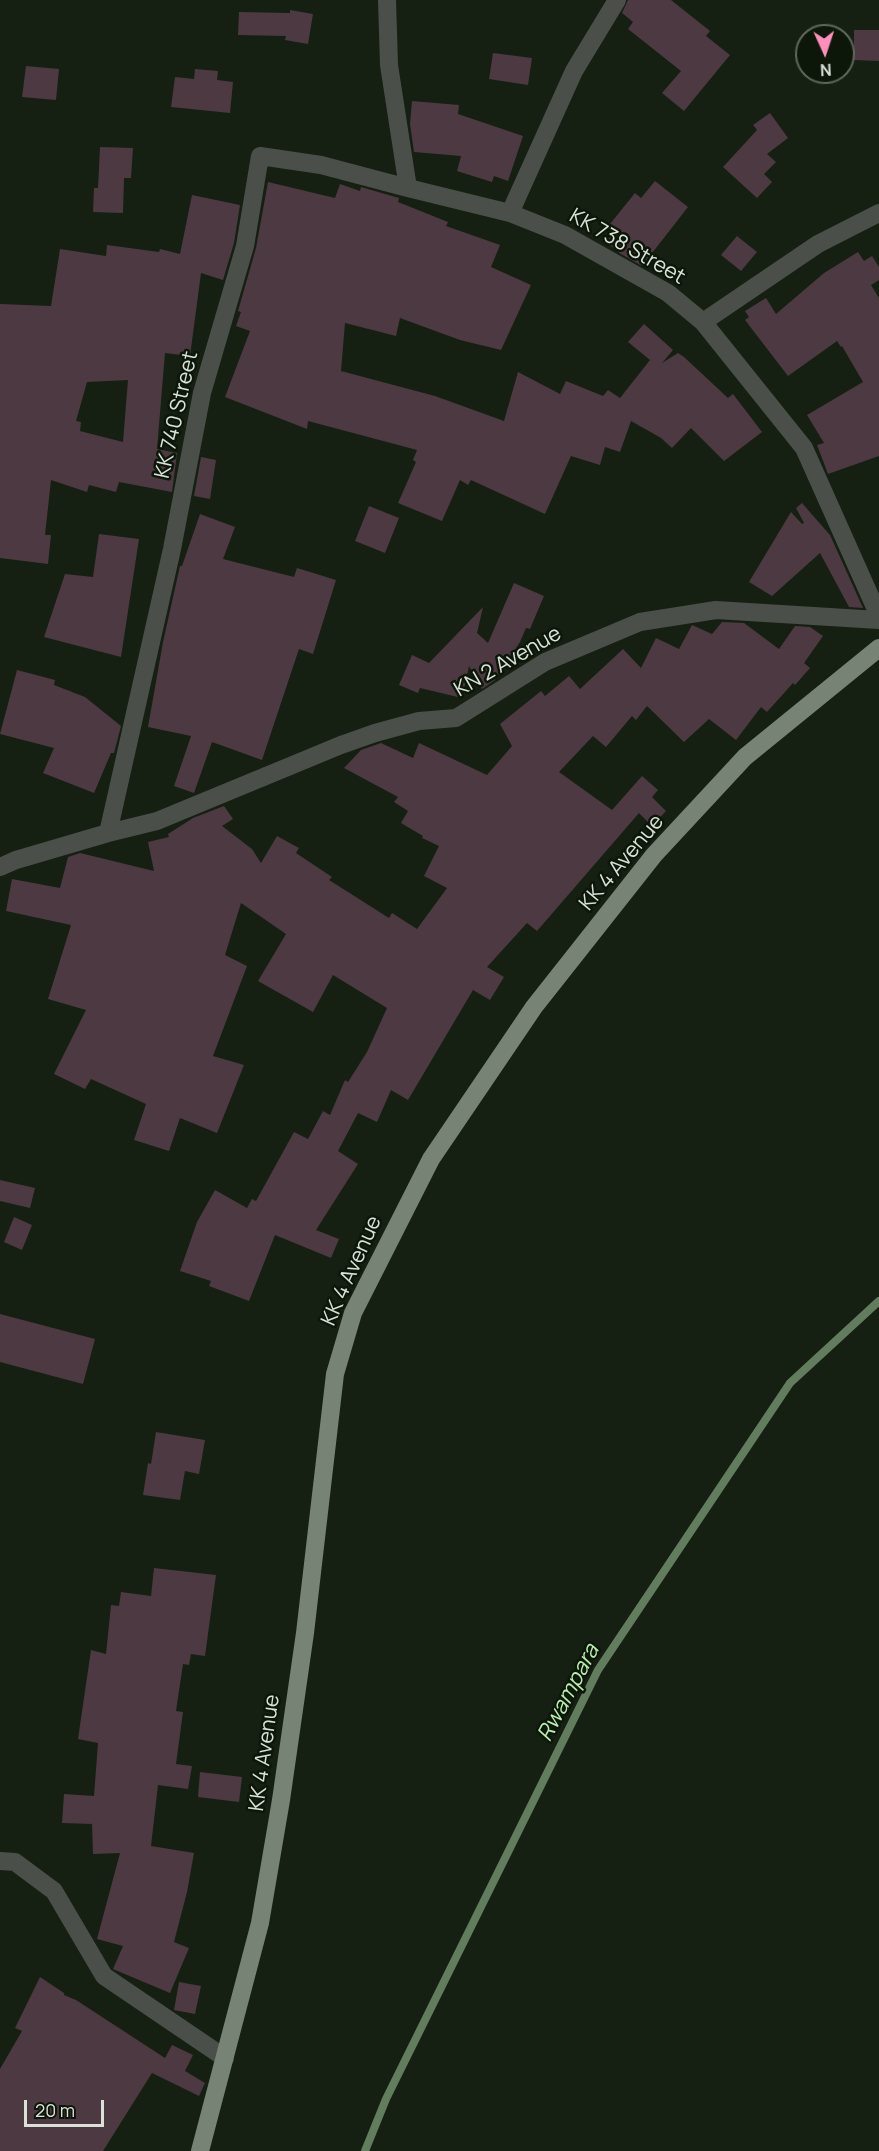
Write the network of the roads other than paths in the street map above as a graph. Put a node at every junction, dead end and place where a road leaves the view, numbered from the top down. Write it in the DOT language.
graph roads {
  1 [pos="387,0"];
  2 [pos="617,0"];
  3 [pos="408,188"];
  4 [pos="510,213"];
  5 [pos="879,213"];
  6 [pos="703,322"];
  7 [pos="879,618"];
  8 [pos="879,648"];
  9 [pos="108,833"];
  10 [pos="0,867"];
  11 [pos="0,1861"];
  12 [pos="225,2058"];
  13 [pos="200,2151"];
  1 -- 3 [label="street"];
  2 -- 4 [label="street"];
  3 -- 4 [label="street, KK 738 Street"];
  3 -- 9 [label="street, KK 740 Street"];
  4 -- 6 [label="street, KK 738 Street"];
  5 -- 6 [label="street"];
  6 -- 7 [label="street, KK 738 Street"];
  7 -- 9 [label="street, KN 2 Avenue"];
  8 -- 12 [label="main road, KK 4 Avenue"];
  9 -- 10 [label="street, KN 2 Avenue"];
  11 -- 12 [label="street"];
  12 -- 13 [label="main road, KK 4 Avenue"];
}
